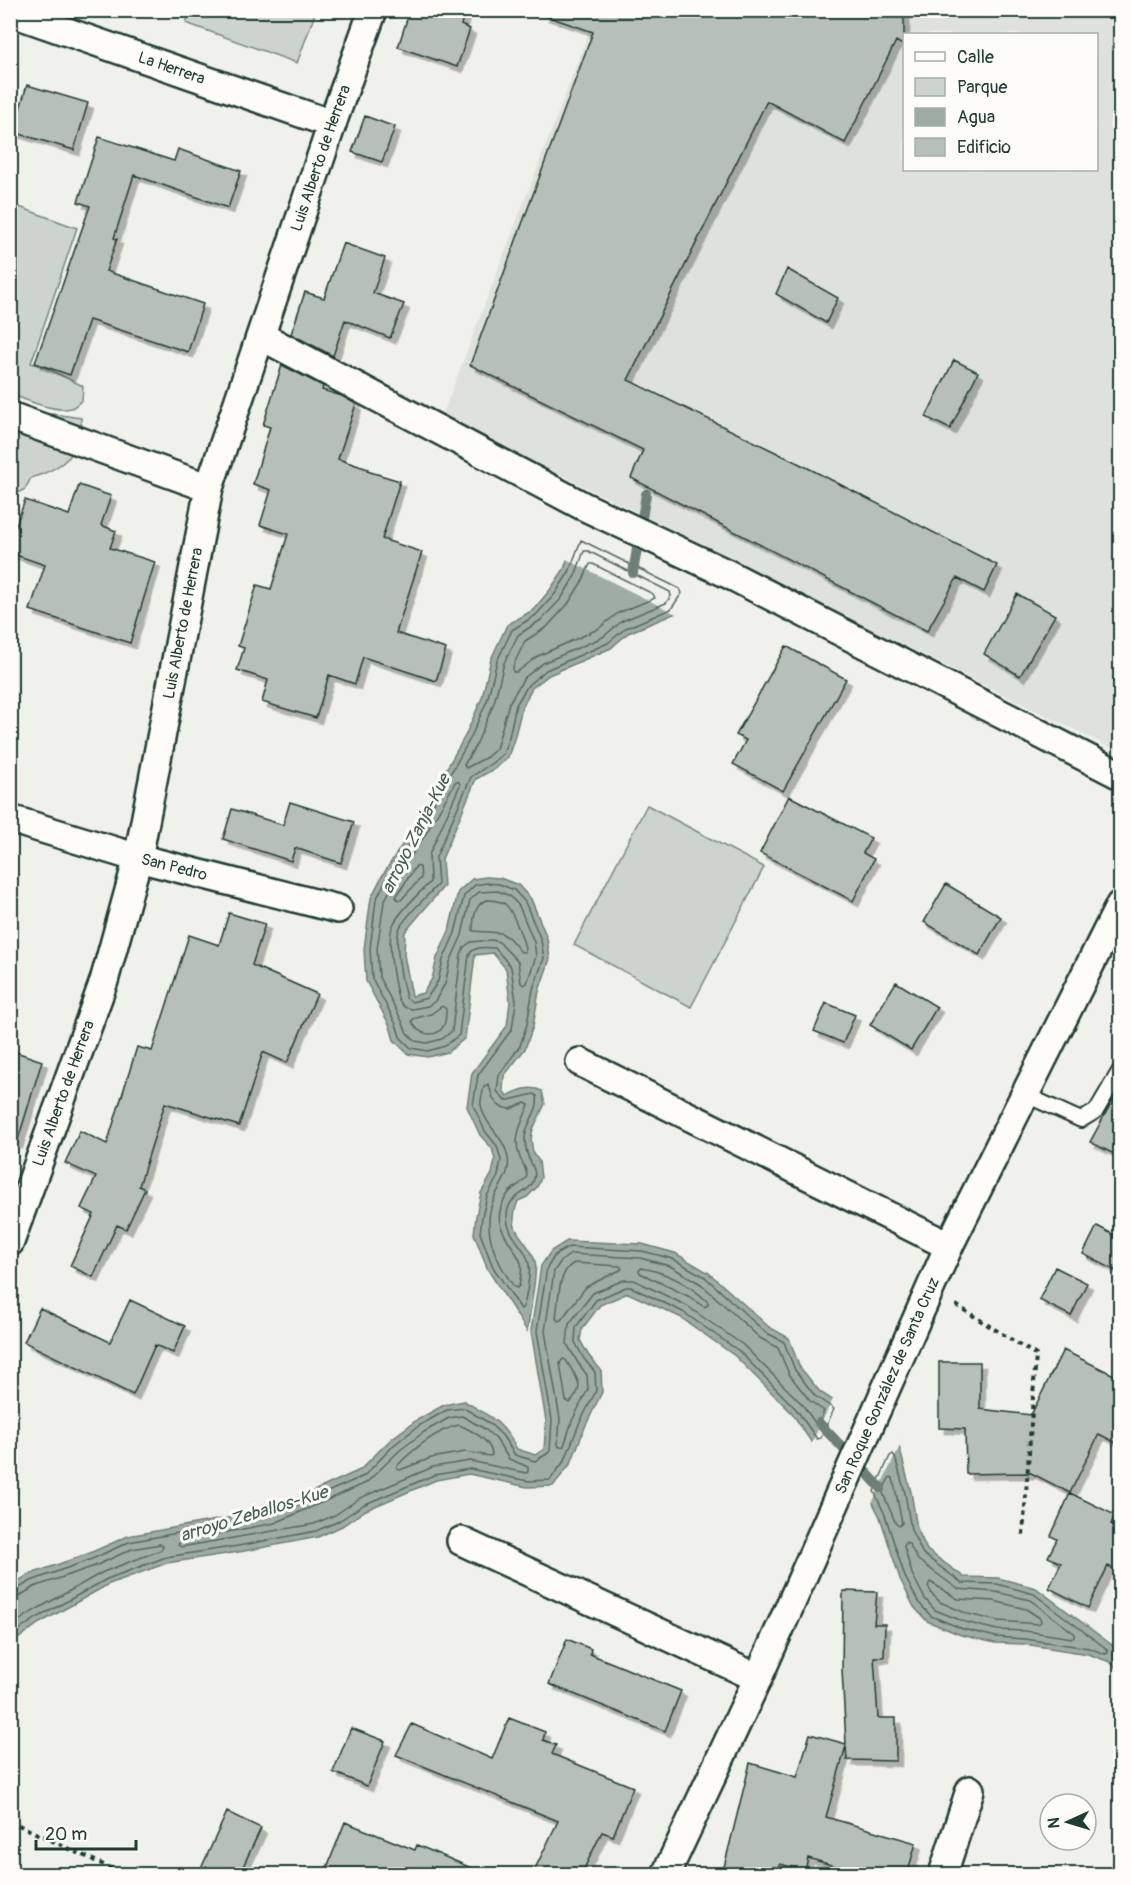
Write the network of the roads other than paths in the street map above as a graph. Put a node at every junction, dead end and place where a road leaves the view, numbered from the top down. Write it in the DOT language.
graph roads {
  1 [pos="372,10"];
  2 [pos="10,12"];
  3 [pos="332,124"];
  4 [pos="261,336"];
  5 [pos="10,416"];
  6 [pos="209,488"];
  7 [pos="1120,776"];
  8 [pos="10,819"];
  9 [pos="138,858"];
  10 [pos="1120,905"];
  11 [pos="338,909"];
  12 [pos="580,1062"];
  13 [pos="1120,1070"];
  14 [pos="1026,1095"];
  15 [pos="10,1242"];
  16 [pos="949,1246"];
  17 [pos="461,1541"];
  18 [pos="758,1678"];
  19 [pos="970,1790"];
  20 [pos="666,1875"];
  21 [pos="943,1875"];
  1 -- 3 [label="street, Luis Alberto de Herrera"];
  2 -- 3 [label="street, La Herrera"];
  3 -- 4 [label="street, Luis Alberto de Herrera"];
  4 -- 6 [label="street, Luis Alberto de Herrera"];
  4 -- 7 [label="street"];
  5 -- 6 [label="street"];
  6 -- 9 [label="street, Luis Alberto de Herrera"];
  8 -- 9 [label="street, San Pedro"];
  9 -- 11 [label="street, San Pedro"];
  9 -- 15 [label="street, Luis Alberto de Herrera"];
  10 -- 14 [label="street, San Roque González de Santa Cruz"];
  12 -- 16 [label="street"];
  13 -- 14 [label="lane"];
  14 -- 16 [label="street, San Roque González de Santa Cruz"];
  16 -- 18 [label="street, San Roque González de Santa Cruz"];
  17 -- 18 [label="street"];
  18 -- 20 [label="street, San Roque González de Santa Cruz"];
  19 -- 21 [label="street"];
}
